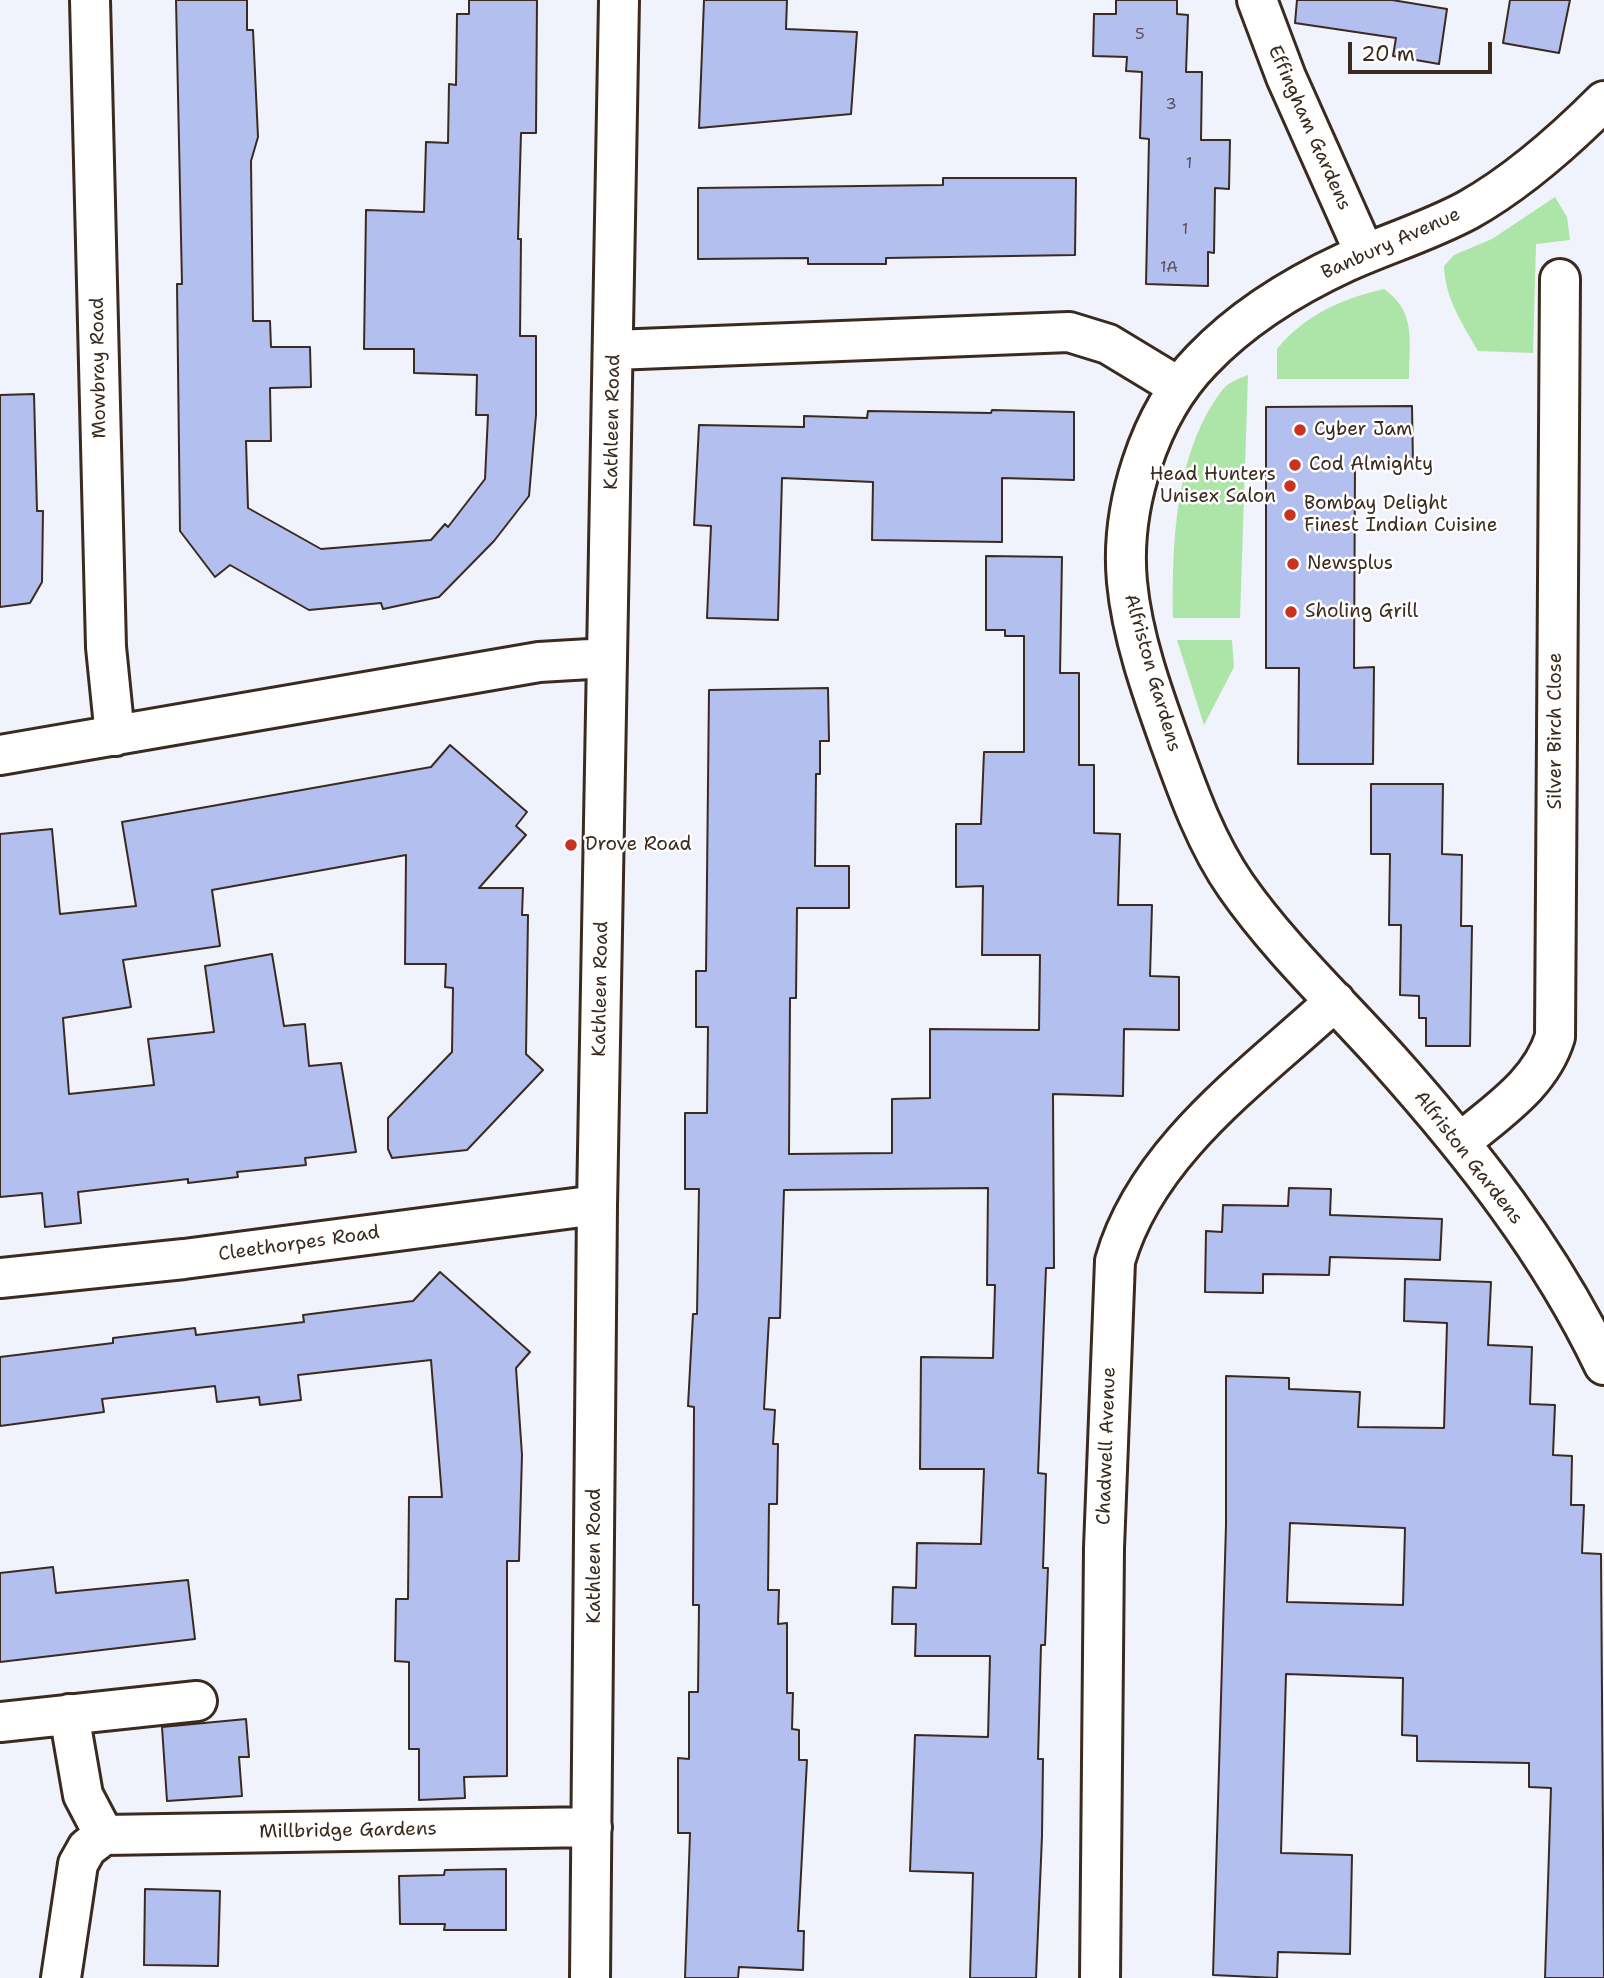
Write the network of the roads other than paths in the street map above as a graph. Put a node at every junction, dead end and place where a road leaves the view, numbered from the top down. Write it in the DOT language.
graph roads {
  1 [pos="90,0"];
  2 [pos="619,0"];
  3 [pos="1257,0"];
  4 [pos="1604,102"];
  5 [pos="1364,254"];
  6 [pos="1560,279"];
  7 [pos="614,350"];
  8 [pos="1179,387"];
  9 [pos="607,658"];
  10 [pos="115,736"];
  11 [pos="0,755"];
  12 [pos="1335,1001"];
  13 [pos="1460,1143"];
  14 [pos="597,1205"];
  15 [pos="0,1278"];
  16 [pos="1604,1365"];
  17 [pos="197,1701"];
  18 [pos="69,1714"];
  19 [pos="0,1722"];
  20 [pos="592,1827"];
  21 [pos="104,1835"];
  22 [pos="61,1978"];
  23 [pos="590,1978"];
  24 [pos="1100,1978"];
  1 -- 10 [label="street, Mowbray Road"];
  2 -- 7 [label="street, Kathleen Road"];
  3 -- 5 [label="street, Effingham Gardens"];
  4 -- 5 [label="street, Banbury Avenue"];
  5 -- 8 [label="street, Banbury Avenue"];
  6 -- 13 [label="street, Silver Birch Close"];
  7 -- 8 [label="street"];
  7 -- 9 [label="street, Kathleen Road"];
  8 -- 12 [label="street, Alfriston Gardens"];
  9 -- 10 [label="street"];
  9 -- 14 [label="street, Kathleen Road"];
  10 -- 11 [label="street"];
  12 -- 13 [label="street, Alfriston Gardens"];
  12 -- 24 [label="street, Chadwell Avenue"];
  13 -- 16 [label="street, Alfriston Gardens"];
  14 -- 15 [label="street, Cleethorpes Road"];
  14 -- 20 [label="street, Kathleen Road"];
  17 -- 18 [label="street"];
  18 -- 19 [label="street"];
  18 -- 21 [label="street"];
  20 -- 21 [label="street, Millbridge Gardens"];
  20 -- 23 [label="street, Kathleen Road"];
  21 -- 22 [label="street"];
}
